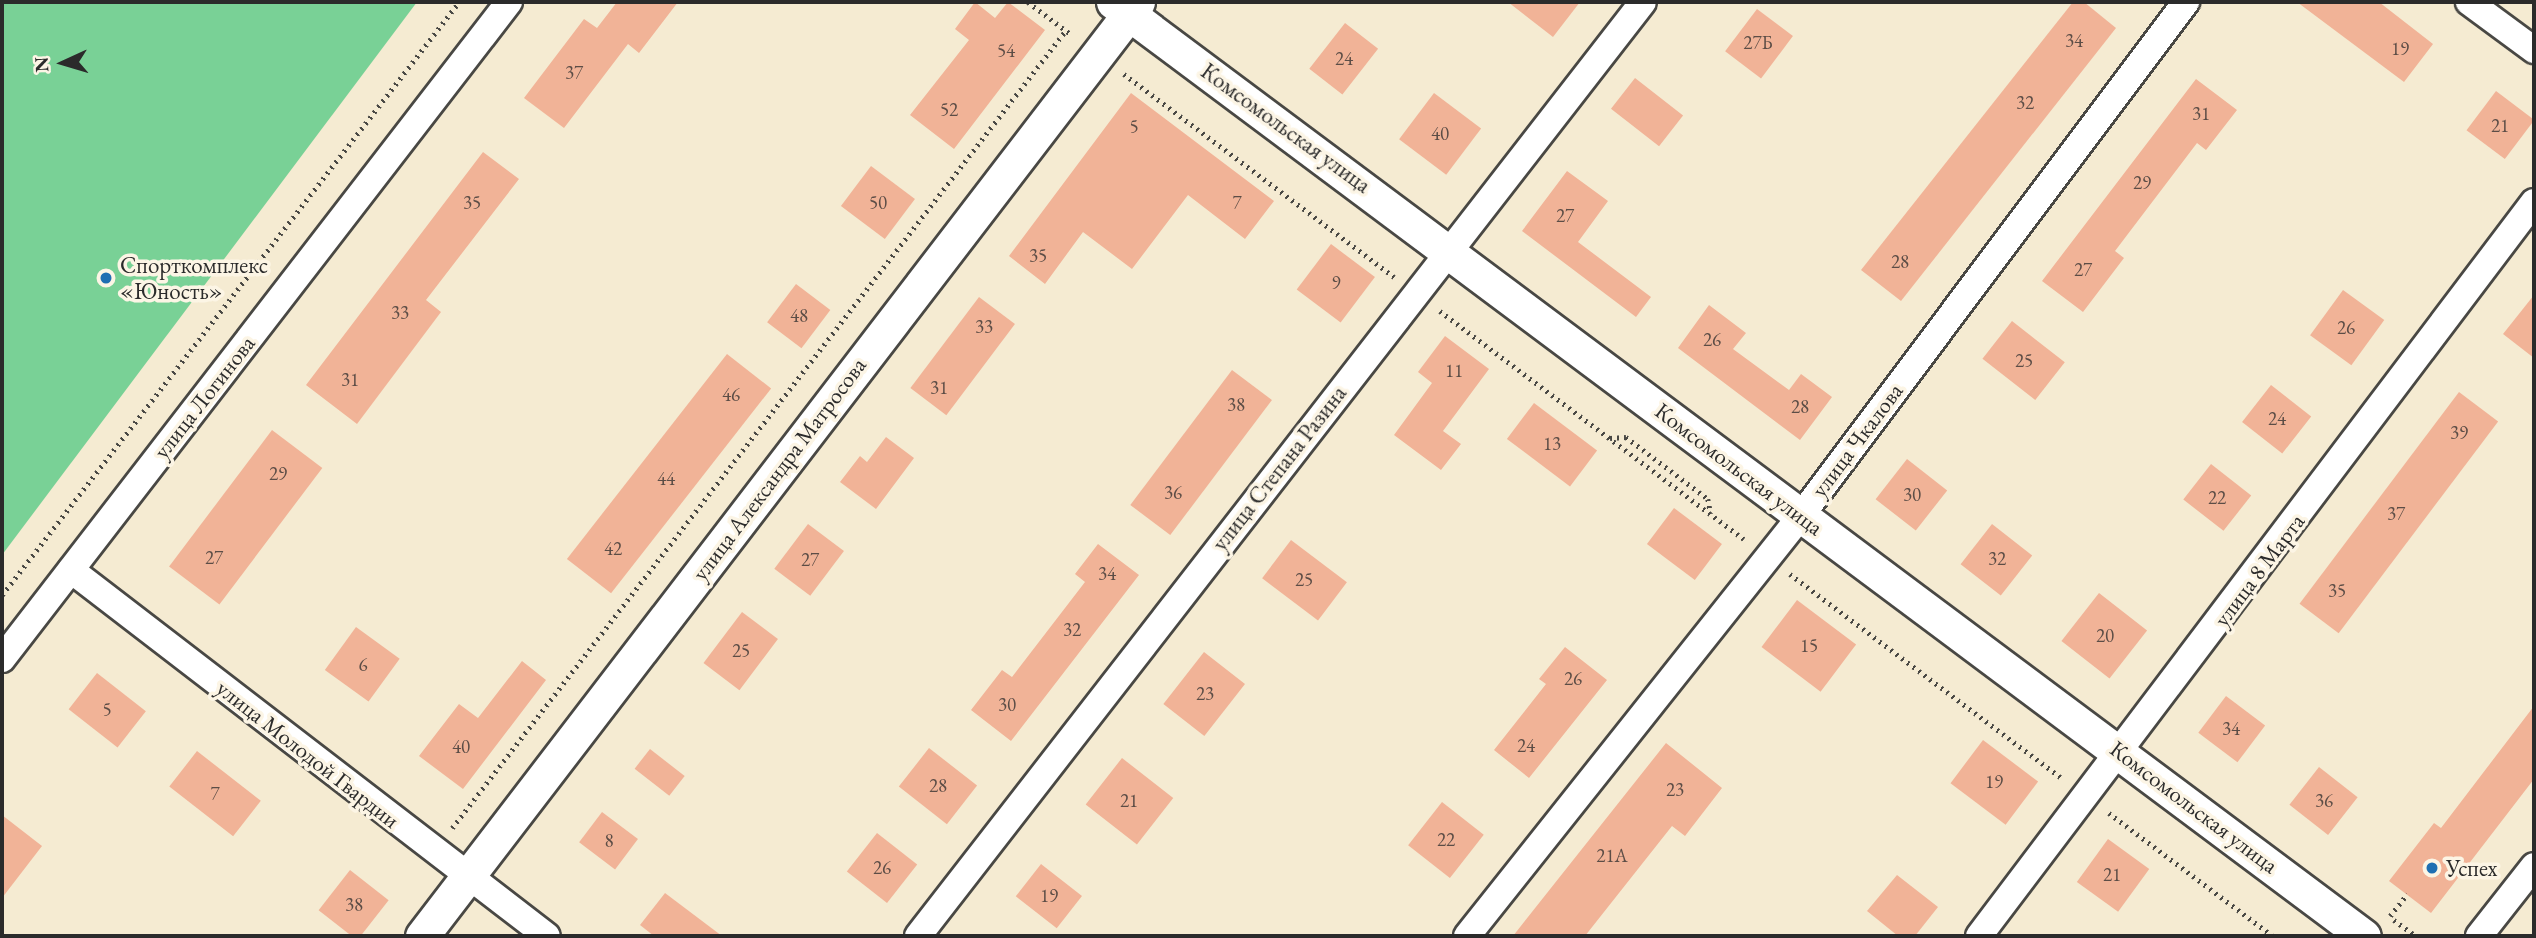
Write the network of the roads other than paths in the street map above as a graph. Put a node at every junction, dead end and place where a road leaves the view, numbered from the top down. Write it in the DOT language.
graph roads {
  1 [pos="509,2"];
  2 [pos="1643,2"];
  3 [pos="2186,2"];
  4 [pos="2469,2"];
  5 [pos="1126,6"];
  6 [pos="2534,50"];
  7 [pos="2534,202"];
  8 [pos="1449,248"];
  9 [pos="1800,517"];
  10 [pos="71,570"];
  11 [pos="2,659"];
  12 [pos="2122,752"];
  13 [pos="2534,866"];
  14 [pos="467,877"];
  15 [pos="2377,926"];
  16 [pos="422,936"];
  17 [pos="547,936"];
  18 [pos="918,936"];
  19 [pos="1467,936"];
  20 [pos="1979,936"];
  21 [pos="2479,936"];
  1 -- 10 [label="street, улица Логинова"];
  2 -- 8 [label="street, улица Степана Разина"];
  3 -- 9 [label="street, улица Чкалова"];
  4 -- 6 [label="street"];
  5 -- 8 [label="street, Комсомольская улица"];
  5 -- 14 [label="street, улица Александра Матросова"];
  7 -- 12 [label="street, улица 8 Марта"];
  8 -- 9 [label="street, Комсомольская улица"];
  8 -- 18 [label="street, улица Степана Разина"];
  9 -- 12 [label="street, Комсомольская улица"];
  9 -- 19 [label="street, улица Чкалова"];
  10 -- 11 [label="street, улица Логинова"];
  10 -- 14 [label="street, улица Молодой Гвардии"];
  12 -- 15 [label="street, Комсомольская улица"];
  12 -- 20 [label="street, улица 8 Марта"];
  13 -- 21 [label="street"];
  14 -- 16 [label="street, улица Александра Матросова"];
  14 -- 17 [label="street, улица Молодой Гвардии"];
}
